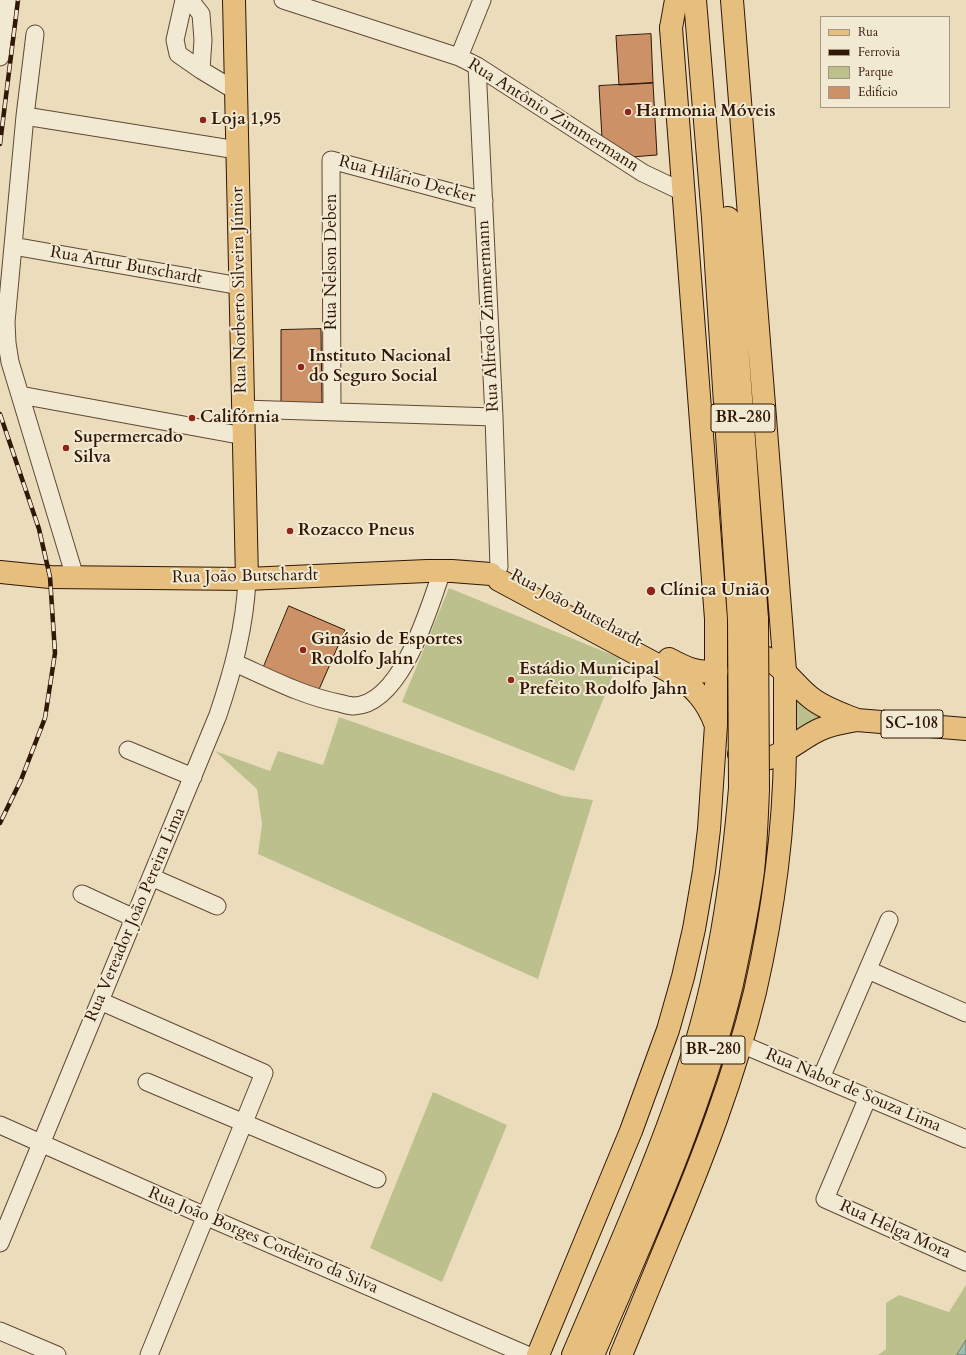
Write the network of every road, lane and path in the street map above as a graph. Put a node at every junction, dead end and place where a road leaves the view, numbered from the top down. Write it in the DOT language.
graph roads {
  1 [pos="8,0"];
  2 [pos="184,0"];
  3 [pos="190,0"];
  4 [pos="234,0"];
  5 [pos="283,0"];
  6 [pos="482,0"];
  7 [pos="669,0"];
  8 [pos="676,0"];
  9 [pos="695,0"];
  10 [pos="710,0"];
  11 [pos="732,0"];
  12 [pos="671,28"];
  13 [pos="35,34"];
  14 [pos="0,56"];
  15 [pos="460,57"];
  16 [pos="477,66"];
  17 [pos="200,70"];
  18 [pos="236,91"];
  19 [pos="25,116"];
  20 [pos="237,150"];
  21 [pos="331,160"];
  22 [pos="683,192"];
  23 [pos="484,201"];
  24 [pos="13,246"];
  25 [pos="240,286"];
  26 [pos="20,395"];
  27 [pos="243,409"];
  28 [pos="332,412"];
  29 [pos="494,417"];
  30 [pos="244,436"];
  31 [pos="442,571"];
  32 [pos="0,572"];
  33 [pos="498,572"];
  34 [pos="75,577"];
  35 [pos="247,579"];
  36 [pos="748,619"];
  37 [pos="717,641"];
  38 [pos="235,663"];
  39 [pos="785,663"];
  40 [pos="696,671"];
  41 [pos="717,671"];
  42 [pos="857,720"];
  43 [pos="716,725"];
  44 [pos="966,729"];
  45 [pos="815,732"];
  46 [pos="128,750"];
  47 [pos="786,751"];
  48 [pos="785,772"];
  49 [pos="194,777"];
  50 [pos="749,788"];
  51 [pos="151,878"];
  52 [pos="82,894"];
  53 [pos="217,906"];
  54 [pos="134,918"];
  55 [pos="889,920"];
  56 [pos="868,970"];
  57 [pos="100,1001"];
  58 [pos="966,1013"];
  59 [pos="741,1044"];
  60 [pos="821,1078"];
  61 [pos="147,1082"];
  62 [pos="868,1098"];
  63 [pos="243,1123"];
  64 [pos="0,1125"];
  65 [pos="966,1139"];
  66 [pos="41,1144"];
  67 [pos="377,1179"];
  68 [pos="205,1216"];
  69 [pos="0,1243"];
  70 [pos="966,1262"];
  71 [pos="0,1330"];
  72 [pos="57,1355"];
  73 [pos="149,1355"];
  74 [pos="527,1355"];
  75 [pos="538,1355"];
  76 [pos="574,1355"];
  77 [pos="593,1355"];
  78 [pos="621,1355"];
  1 -- 14 [label="street"];
  2 -- 17 [label="street"];
  3 -- 17 [label="street"];
  4 -- 18 [label="main road, Rua Norberto Silveira Júnior"];
  5 -- 15 [label="street, Rua Antônio Zimmermann"];
  6 -- 15 [label="street"];
  7 -- 12 [label="street"];
  8 -- 12 [label="main road"];
  9 -- 36 [label="main road, BR-280"];
  10 -- 36 [label="main road, BR-280"];
  11 -- 39 [label="main road"];
  12 -- 22 [label="main road"];
  13 -- 19 [label="street"];
  15 -- 16 [label="street, Rua Antônio Zimmermann"];
  16 -- 22 [label="street, Rua Antônio Zimmermann"];
  16 -- 23 [label="street, Rua Alfredo Zimmermann"];
  17 -- 18 [label="street"];
  18 -- 20 [label="main road, Rua Norberto Silveira Júnior"];
  19 -- 20 [label="street"];
  19 -- 24 [label="street"];
  20 -- 25 [label="main road, Rua Norberto Silveira Júnior"];
  21 -- 23 [label="street, Rua Hilário Decker"];
  21 -- 28 [label="street, Rua Nelson Deben"];
  22 -- 37 [label="main road"];
  23 -- 29 [label="street, Rua Alfredo Zimmermann"];
  24 -- 25 [label="street, Rua Artur Butschardt"];
  24 -- 26 [label="street"];
  25 -- 27 [label="main road, Rua Norberto Silveira Júnior"];
  26 -- 30 [label="street"];
  26 -- 34 [label="street"];
  27 -- 28 [label="street"];
  27 -- 30 [label="main road, Rua Norberto Silveira Júnior"];
  28 -- 29 [label="street"];
  29 -- 33 [label="street, Rua Alfredo Zimmermann"];
  30 -- 35 [label="main road, Rua Norberto Silveira Júnior"];
  31 -- 33 [label="main road, Rua João Butschardt"];
  31 -- 35 [label="main road, Rua João Butschardt"];
  31 -- 38 [label="street"];
  32 -- 34 [label="main road, Rua João Butschardt"];
  33 -- 40 [label="main road, Rua João Butschardt"];
  33 -- 43 [label="main road, Rua João Butschardt"];
  34 -- 35 [label="main road, Rua João Butschardt"];
  35 -- 38 [label="street, Rua Vereador João Pereira Lima"];
  36 -- 50 [label="main road, BR-280, bridge"];
  37 -- 40 [label="main road"];
  37 -- 41 [label="main road"];
  38 -- 49 [label="street, Rua Vereador João Pereira Lima"];
  39 -- 41 [label="main road"];
  39 -- 42 [label="main road, SC-108"];
  39 -- 47 [label="main road"];
  40 -- 41 [label="main road, Rua João Butschardt"];
  41 -- 43 [label="main road"];
  42 -- 44 [label="main road, SC-108"];
  42 -- 45 [label="main road, SC-108"];
  43 -- 47 [label="main road"];
  43 -- 75 [label="main road"];
  45 -- 47 [label="main road, SC-108"];
  45 -- 48 [label="main road"];
  46 -- 49 [label="street"];
  47 -- 48 [label="main road"];
  48 -- 59 [label="main road"];
  49 -- 51 [label="street, Rua Vereador João Pereira Lima"];
  50 -- 76 [label="main road, BR-280"];
  50 -- 77 [label="main road, BR-280"];
  51 -- 53 [label="street"];
  51 -- 54 [label="street, Rua Vereador João Pereira Lima"];
  52 -- 54 [label="street"];
  54 -- 57 [label="street, Rua Vereador João Pereira Lima"];
  55 -- 56 [label="street"];
  56 -- 58 [label="street"];
  56 -- 60 [label="street"];
  57 -- 63 [label="street"];
  57 -- 66 [label="street, Rua Vereador João Pereira Lima"];
  59 -- 60 [label="street, Rua Nabor de Souza Lima"];
  59 -- 78 [label="main road"];
  60 -- 62 [label="street, Rua Nabor de Souza Lima"];
  61 -- 63 [label="street"];
  62 -- 65 [label="street, Rua Nabor de Souza Lima"];
  62 -- 70 [label="street, Rua Helga Mora"];
  63 -- 67 [label="street"];
  63 -- 68 [label="street"];
  64 -- 66 [label="street, Rua João Borges Cordeiro da Silva"];
  66 -- 68 [label="street, Rua João Borges Cordeiro da Silva"];
  66 -- 69 [label="street, Rua Vereador João Pereira Lima"];
  68 -- 73 [label="street"];
  68 -- 74 [label="street, Rua João Borges Cordeiro da Silva"];
  71 -- 72 [label="street"];
}
